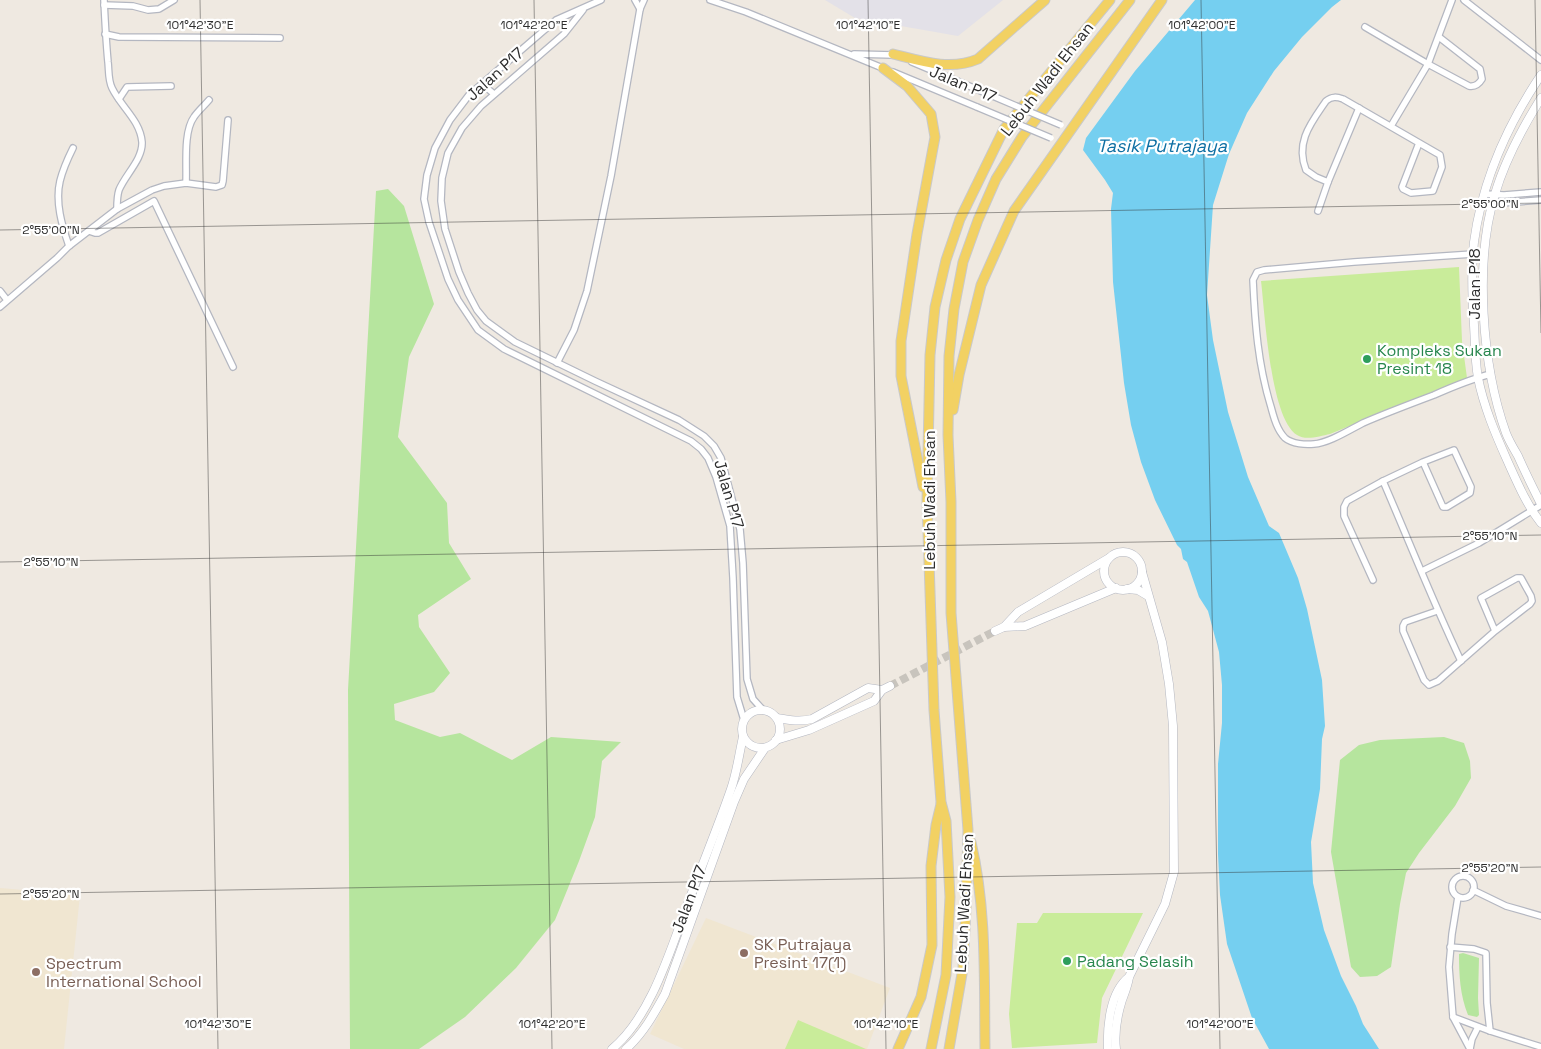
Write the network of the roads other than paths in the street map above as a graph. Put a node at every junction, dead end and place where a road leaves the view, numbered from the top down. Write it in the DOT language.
graph roads {
  1 [pos="174,0"];
  2 [pos="601,0"];
  3 [pos="635,0"];
  4 [pos="644,0"];
  5 [pos="710,0"];
  6 [pos="1045,0"];
  7 [pos="1110,0"];
  8 [pos="1130,0"];
  9 [pos="1162,0"];
  10 [pos="1452,0"];
  11 [pos="1464,0"];
  12 [pos="104,2"];
  13 [pos="584,8"];
  14 [pos="640,9"];
  15 [pos="1365,27"];
  16 [pos="105,34"];
  17 [pos="1439,37"];
  18 [pos="280,38"];
  19 [pos="851,54"];
  20 [pos="893,54"];
  21 [pos="1541,60"];
  22 [pos="1428,64"];
  23 [pos="883,68"];
  24 [pos="1541,75"];
  25 [pos="482,84"];
  26 [pos="171,86"];
  27 [pos="494,94"];
  28 [pos="1541,98"];
  29 [pos="118,99"];
  30 [pos="209,100"];
  31 [pos="1359,108"];
  32 [pos="228,120"];
  33 [pos="1391,126"];
  34 [pos="1072,129"];
  35 [pos="1062,143"];
  36 [pos="1419,143"];
  37 [pos="73,148"];
  38 [pos="1328,182"];
  39 [pos="186,183"];
  40 [pos="1541,192"];
  41 [pos="1484,198"];
  42 [pos="1494,198"];
  43 [pos="1541,200"];
  44 [pos="117,209"];
  45 [pos="1318,211"];
  46 [pos="89,230"];
  47 [pos="69,246"];
  48 [pos="1474,254"];
  49 [pos="0,292"];
  50 [pos="7,300"];
  51 [pos="0,307"];
  52 [pos="486,322"];
  53 [pos="478,330"];
  54 [pos="557,363"];
  55 [pos="233,367"];
  56 [pos="1490,374"];
  57 [pos="1478,377"];
  58 [pos="948,435"];
  59 [pos="1423,462"];
  60 [pos="1383,481"];
  61 [pos="927,502"];
  62 [pos="1541,505"];
  63 [pos="1532,511"];
  64 [pos="1541,523"];
  65 [pos="1109,558"];
  66 [pos="1422,571"];
  67 [pos="1142,572"];
  68 [pos="1373,580"];
  69 [pos="1116,588"];
  70 [pos="1126,589"];
  71 [pos="1148,596"];
  72 [pos="1437,611"];
  73 [pos="1004,627"];
  74 [pos="995,631"];
  75 [pos="1495,631"];
  76 [pos="1461,661"];
  77 [pos="890,686"];
  78 [pos="882,690"];
  79 [pos="763,710"];
  80 [pos="777,718"];
  81 [pos="744,720"];
  82 [pos="743,737"];
  83 [pos="776,740"];
  84 [pos="765,748"];
  85 [pos="941,802"];
  86 [pos="968,830"];
  87 [pos="1473,890"];
  88 [pos="1458,897"];
  89 [pos="1541,916"];
  90 [pos="1450,947"];
  91 [pos="1129,976"];
  92 [pos="1452,1017"];
  93 [pos="1478,1027"];
  94 [pos="1490,1031"];
  95 [pos="1541,1047"];
  96 [pos="612,1049"];
  97 [pos="626,1049"];
  98 [pos="898,1049"];
  99 [pos="931,1049"];
  100 [pos="948,1049"];
  101 [pos="984,1049"];
  102 [pos="1108,1049"];
  103 [pos="1116,1049"];
  104 [pos="1470,1049"];
  1 -- 12 [label="street"];
  2 -- 13 [label="street, Jalan P17"];
  3 -- 14 [label="street"];
  4 -- 14 [label="street"];
  5 -- 19 [label="street, Jalan P17"];
  6 -- 20 [label="main road"];
  7 -- 61 [label="main road, Lebuh Wadi Ehsan"];
  8 -- 58 [label="main road, Lebuh Wadi Ehsan"];
  9 -- 34 [label="main road"];
  10 -- 17 [label="street"];
  11 -- 21 [label="street"];
  12 -- 16 [label="street"];
  13 -- 25 [label="street, Jalan P17"];
  13 -- 27 [label="street, Jalan P17"];
  14 -- 54 [label="street"];
  15 -- 22 [label="street"];
  16 -- 18 [label="street"];
  16 -- 29 [label="street"];
  17 -- 22 [label="street"];
  17 -- 22 [label="street"];
  19 -- 20 [label="street, Jalan P17"];
  19 -- 23 [label="street, Jalan P17"];
  20 -- 34 [label="street, Jalan P17, bridge"];
  22 -- 33 [label="street"];
  23 -- 35 [label="street, Jalan P17, bridge"];
  23 -- 61 [label="main road"];
  24 -- 41 [label="street, Jalan P18"];
  25 -- 27 [label="street"];
  25 -- 53 [label="street, Jalan P17"];
  26 -- 29 [label="street"];
  27 -- 52 [label="street, Jalan P17"];
  28 -- 42 [label="street, Jalan P18"];
  29 -- 44 [label="street"];
  30 -- 39 [label="street"];
  31 -- 33 [label="street"];
  31 -- 38 [label="street"];
  31 -- 38 [label="street"];
  32 -- 39 [label="street"];
  33 -- 36 [label="street"];
  34 -- 35 [label="main road"];
  35 -- 58 [label="main road"];
  36 -- 36 [label="street"];
  37 -- 47 [label="street"];
  38 -- 45 [label="street"];
  39 -- 44 [label="street"];
  40 -- 42 [label="street"];
  41 -- 42 [label="street"];
  41 -- 48 [label="street, Jalan P18"];
  42 -- 43 [label="street"];
  42 -- 56 [label="street, Jalan P18"];
  44 -- 46 [label="street"];
  46 -- 47 [label="street"];
  46 -- 55 [label="street"];
  47 -- 50 [label="street"];
  48 -- 57 [label="street, Jalan P18"];
  48 -- 57 [label="street"];
  49 -- 50 [label="street"];
  50 -- 51 [label="street"];
  52 -- 53 [label="street"];
  52 -- 54 [label="street, Jalan P17"];
  53 -- 81 [label="street, Jalan P17"];
  54 -- 79 [label="street, Jalan P17"];
  56 -- 57 [label="street"];
  56 -- 62 [label="street, Jalan P18"];
  57 -- 63 [label="street, Jalan P18"];
  58 -- 86 [label="main road, Lebuh Wadi Ehsan"];
  59 -- 59 [label="street"];
  59 -- 60 [label="street"];
  60 -- 66 [label="street"];
  60 -- 68 [label="street"];
  61 -- 85 [label="main road, Lebuh Wadi Ehsan"];
  62 -- 63 [label="street"];
  63 -- 64 [label="street, Jalan P18"];
  63 -- 66 [label="street"];
  65 -- 67 [label="street"];
  65 -- 69 [label="street"];
  65 -- 73 [label="street"];
  66 -- 72 [label="street"];
  67 -- 70 [label="street"];
  67 -- 71 [label="street"];
  69 -- 70 [label="street"];
  69 -- 73 [label="street"];
  70 -- 71 [label="street"];
  71 -- 91 [label="street"];
  72 -- 76 [label="street"];
  72 -- 76 [label="street"];
  73 -- 74 [label="street"];
  75 -- 75 [label="street"];
  75 -- 76 [label="street"];
  77 -- 78 [label="street"];
  78 -- 80 [label="street"];
  78 -- 83 [label="street"];
  79 -- 80 [label="street"];
  79 -- 81 [label="street"];
  80 -- 83 [label="street"];
  81 -- 82 [label="street"];
  82 -- 84 [label="street"];
  82 -- 96 [label="street, Jalan P17"];
  83 -- 84 [label="street"];
  84 -- 97 [label="street, Jalan P17"];
  85 -- 98 [label="main road"];
  85 -- 99 [label="main road, Lebuh Wadi Ehsan"];
  86 -- 100 [label="main road, Lebuh Wadi Ehsan"];
  86 -- 101 [label="main road"];
  87 -- 88 [label="street"];
  87 -- 88 [label="street"];
  87 -- 89 [label="street"];
  88 -- 90 [label="street"];
  90 -- 92 [label="street"];
  90 -- 94 [label="street"];
  91 -- 102 [label="street"];
  91 -- 103 [label="street"];
  92 -- 93 [label="street"];
  92 -- 104 [label="street"];
  93 -- 94 [label="street"];
  93 -- 104 [label="street"];
  94 -- 95 [label="street"];
}
